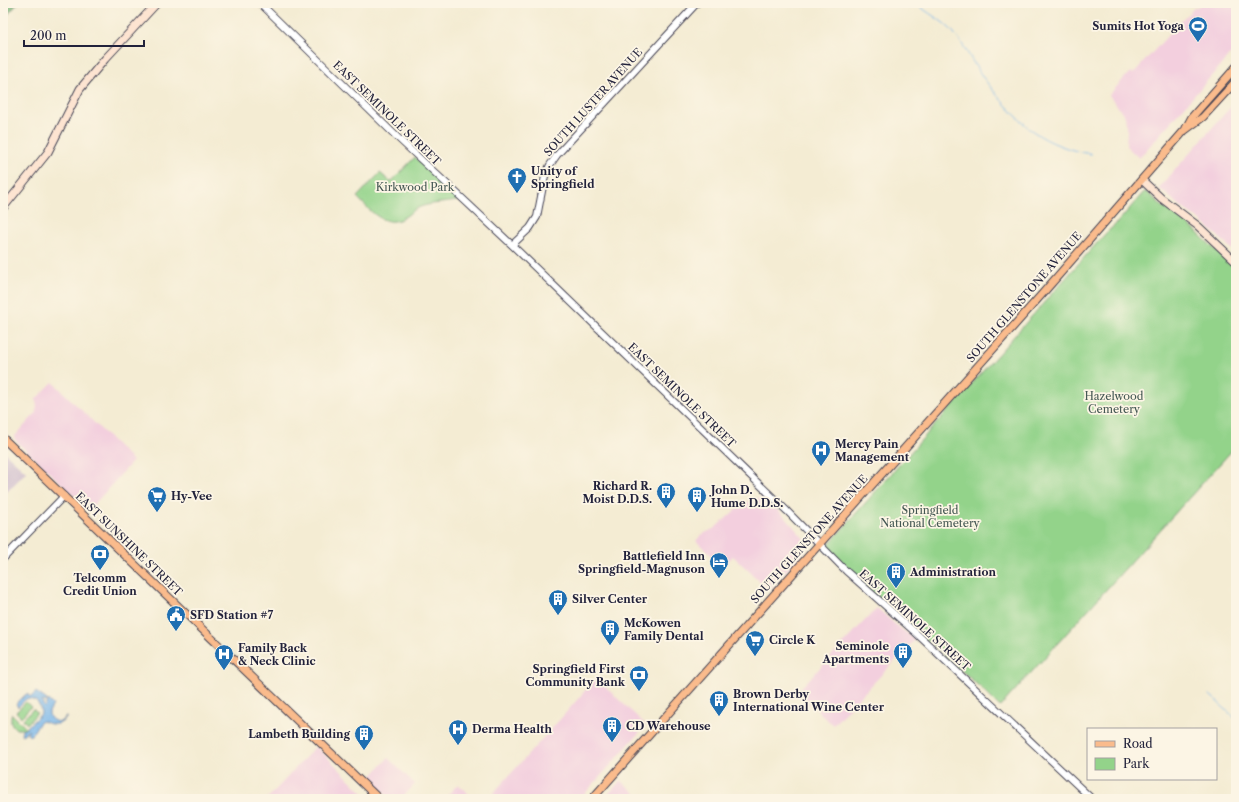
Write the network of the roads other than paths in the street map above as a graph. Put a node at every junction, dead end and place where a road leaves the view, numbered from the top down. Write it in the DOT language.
graph roads {
  1 [pos="157,3"];
  2 [pos="260,3"];
  3 [pos="697,3"];
  4 [pos="1236,67"];
  5 [pos="1236,81"];
  6 [pos="1184,131"];
  7 [pos="1142,180"];
  8 [pos="3,208"];
  9 [pos="512,245"];
  10 [pos="1236,262"];
  11 [pos="3,438"];
  12 [pos="64,496"];
  13 [pos="819,545"];
  14 [pos="3,559"];
  15 [pos="379,799"];
  16 [pos="592,799"];
  17 [pos="1092,799"];
  1 -- 8 [label="main road"];
  2 -- 9 [label="street, EAST SEMINOLE STREET"];
  3 -- 9 [label="street, SOUTH LUSTER AVENUE"];
  4 -- 6 [label="main road, SOUTH GLENSTONE AVENUE"];
  5 -- 6 [label="main road, SOUTH GLENSTONE AVENUE"];
  6 -- 7 [label="main road, SOUTH GLENSTONE AVENUE"];
  7 -- 10 [label="main road"];
  7 -- 13 [label="main road, SOUTH GLENSTONE AVENUE"];
  9 -- 13 [label="street, EAST SEMINOLE STREET"];
  11 -- 12 [label="main road, EAST SUNSHINE STREET"];
  12 -- 14 [label="street"];
  12 -- 15 [label="main road, EAST SUNSHINE STREET"];
  13 -- 16 [label="main road, SOUTH GLENSTONE AVENUE"];
  13 -- 17 [label="street, EAST SEMINOLE STREET"];
}
